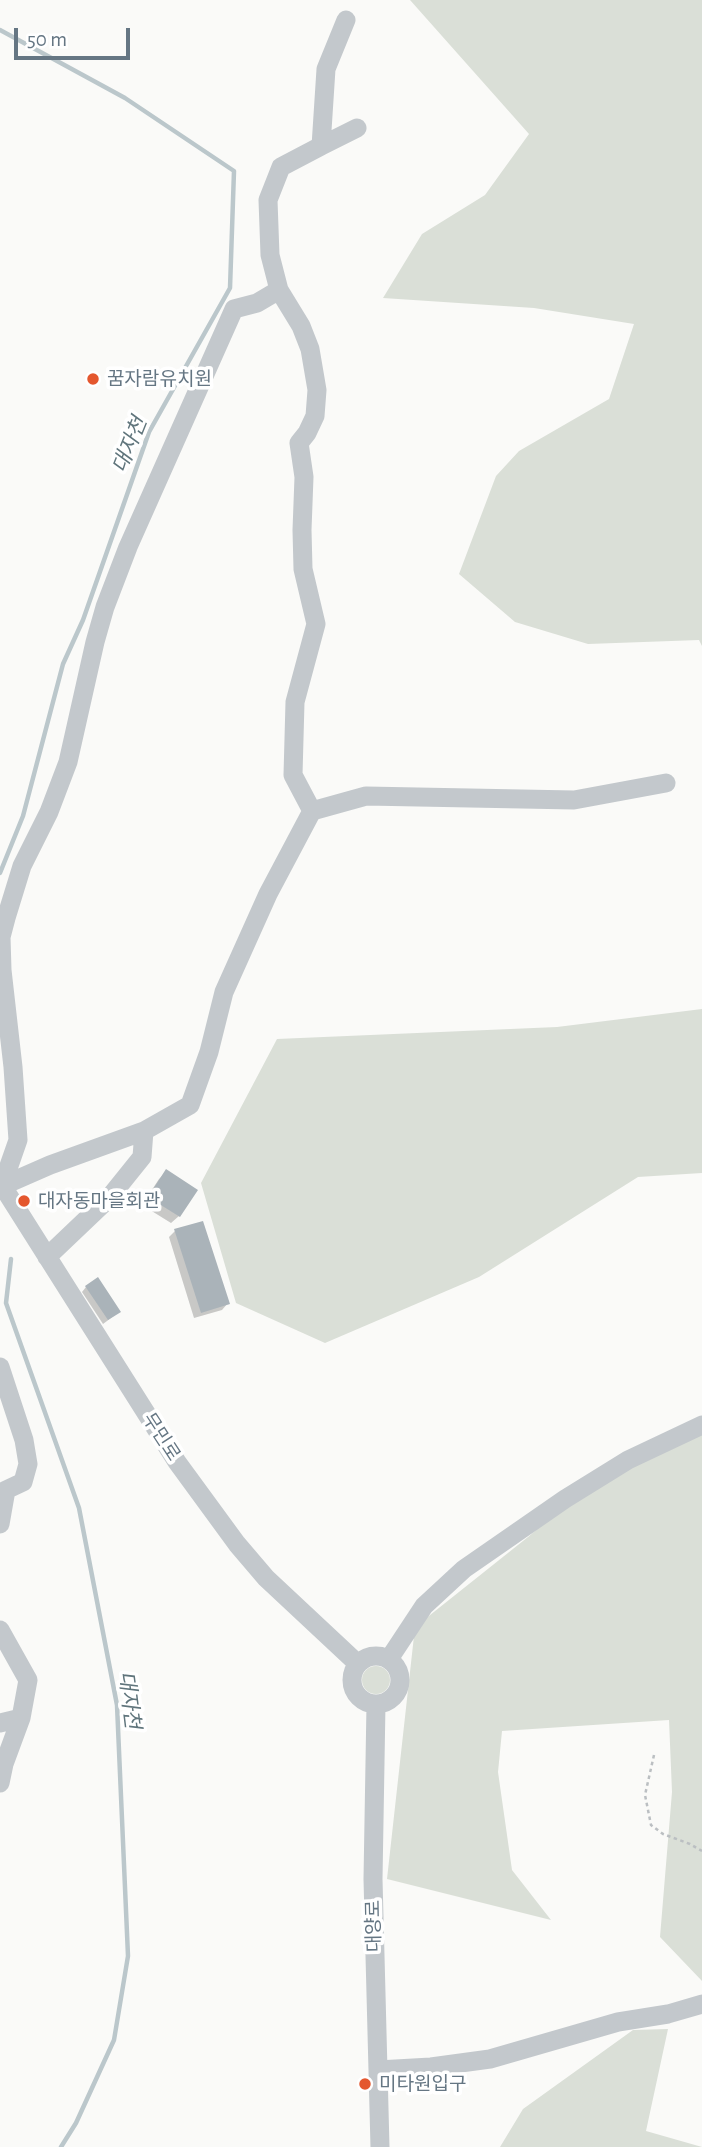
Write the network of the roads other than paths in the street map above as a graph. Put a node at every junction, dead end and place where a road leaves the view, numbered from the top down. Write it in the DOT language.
graph roads {
  1 [pos="346,20"];
  2 [pos="356,128"];
  3 [pos="321,146"];
  4 [pos="279,290"];
  5 [pos="666,783"];
  6 [pos="312,811"];
  7 [pos="144,1131"];
  8 [pos="1,1184"];
  9 [pos="47,1257"];
  10 [pos="0,1367"];
  11 [pos="702,1425"];
  12 [pos="0,1524"];
  13 [pos="0,1630"];
  14 [pos="389,1659"];
  15 [pos="358,1664"];
  16 [pos="376,1704"];
  17 [pos="21,1718"];
  18 [pos="0,1723"];
  19 [pos="0,1783"];
  20 [pos="702,2004"];
  21 [pos="378,2070"];
  22 [pos="380,2147"];
  1 -- 3 [label="street"];
  2 -- 3 [label="street"];
  3 -- 4 [label="street"];
  4 -- 6 [label="street"];
  4 -- 8 [label="street"];
  5 -- 6 [label="street"];
  6 -- 7 [label="street"];
  7 -- 8 [label="street"];
  7 -- 9 [label="street"];
  8 -- 9 [label="street, 무민로"];
  9 -- 15 [label="street, 무민로"];
  10 -- 12 [label="street"];
  11 -- 14 [label="street"];
  13 -- 17 [label="street"];
  14 -- 15 [label="street"];
  14 -- 16 [label="street"];
  15 -- 16 [label="street"];
  16 -- 21 [label="street, 대양로"];
  17 -- 18 [label="street"];
  17 -- 19 [label="street"];
  20 -- 21 [label="street"];
  21 -- 22 [label="street, 대양로"];
}
